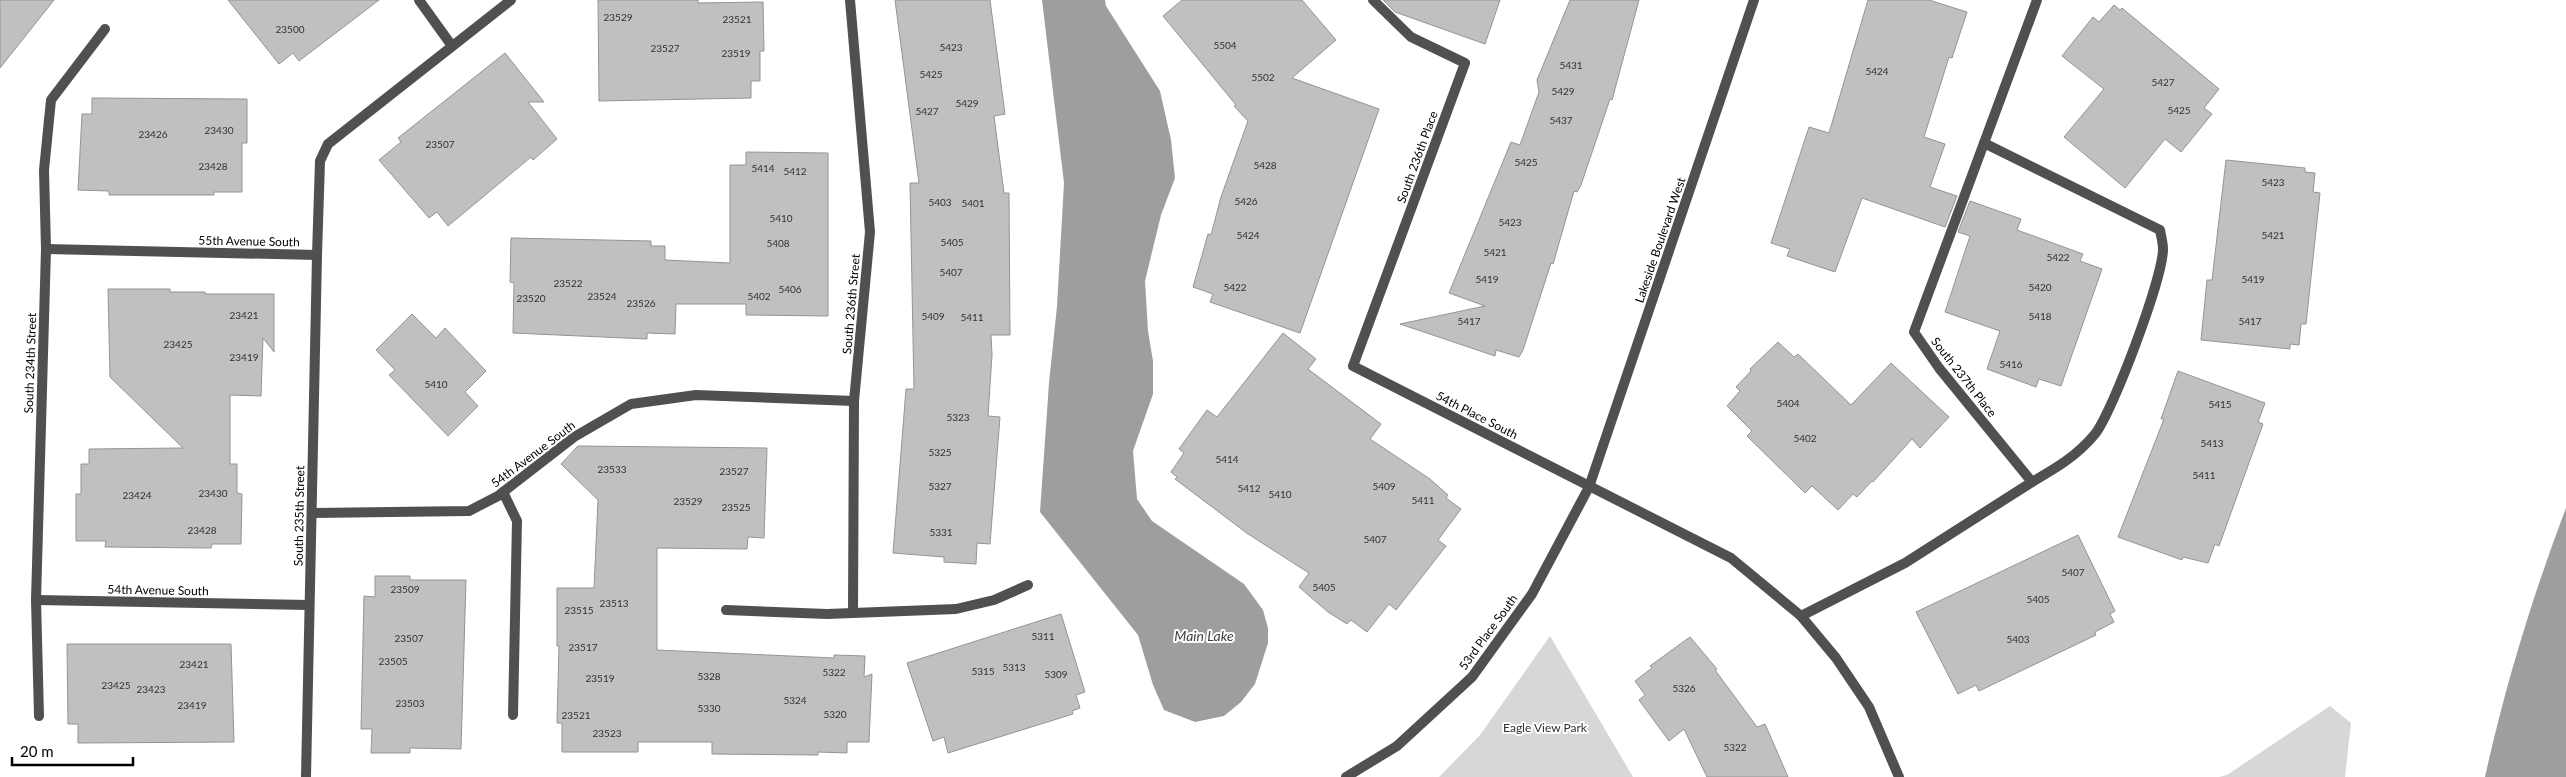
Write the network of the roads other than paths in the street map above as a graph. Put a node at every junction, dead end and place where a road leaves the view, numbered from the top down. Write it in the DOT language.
graph roads {
  1 [pos="419,0"];
  2 [pos="511,0"];
  3 [pos="850,0"];
  4 [pos="1373,0"];
  5 [pos="1754,0"];
  6 [pos="2037,0"];
  7 [pos="105,29"];
  8 [pos="452,46"];
  9 [pos="1984,142"];
  10 [pos="46,249"];
  11 [pos="317,255"];
  12 [pos="1354,366"];
  13 [pos="854,401"];
  14 [pos="2032,482"];
  15 [pos="1589,487"];
  16 [pos="503,492"];
  17 [pos="312,513"];
  18 [pos="1028,585"];
  19 [pos="36,600"];
  20 [pos="310,605"];
  21 [pos="726,610"];
  22 [pos="853,612"];
  23 [pos="1801,616"];
  24 [pos="513,715"];
  25 [pos="39,716"];
  26 [pos="306,777"];
  27 [pos="1346,777"];
  28 [pos="1899,777"];
  1 -- 8 [label="street"];
  2 -- 8 [label="street, 55th Avenue South"];
  3 -- 13 [label="street, South 236th Street"];
  4 -- 12 [label="street, South 236th Place"];
  5 -- 15 [label="street, Lakeside Boulevard West"];
  6 -- 9 [label="street, South 237th Place"];
  7 -- 10 [label="street, South 234th Street"];
  8 -- 11 [label="street, 55th Avenue South"];
  9 -- 14 [label="street, South 237th Place"];
  9 -- 14 [label="street"];
  10 -- 11 [label="street, 55th Avenue South"];
  10 -- 19 [label="street, South 234th Street"];
  11 -- 17 [label="street, South 235th Street"];
  12 -- 15 [label="street, 54th Place South"];
  13 -- 16 [label="street, 54th Avenue South"];
  13 -- 22 [label="street, South 236th Street"];
  14 -- 23 [label="street"];
  15 -- 23 [label="street"];
  15 -- 27 [label="street, 53rd Place South"];
  16 -- 17 [label="street, 54th Avenue South"];
  16 -- 24 [label="street"];
  17 -- 20 [label="street, South 235th Street"];
  18 -- 22 [label="street"];
  19 -- 20 [label="street, 54th Avenue South"];
  19 -- 25 [label="street, South 234th Street"];
  20 -- 26 [label="street, South 235th Street"];
  21 -- 22 [label="street"];
  23 -- 28 [label="street"];
}
